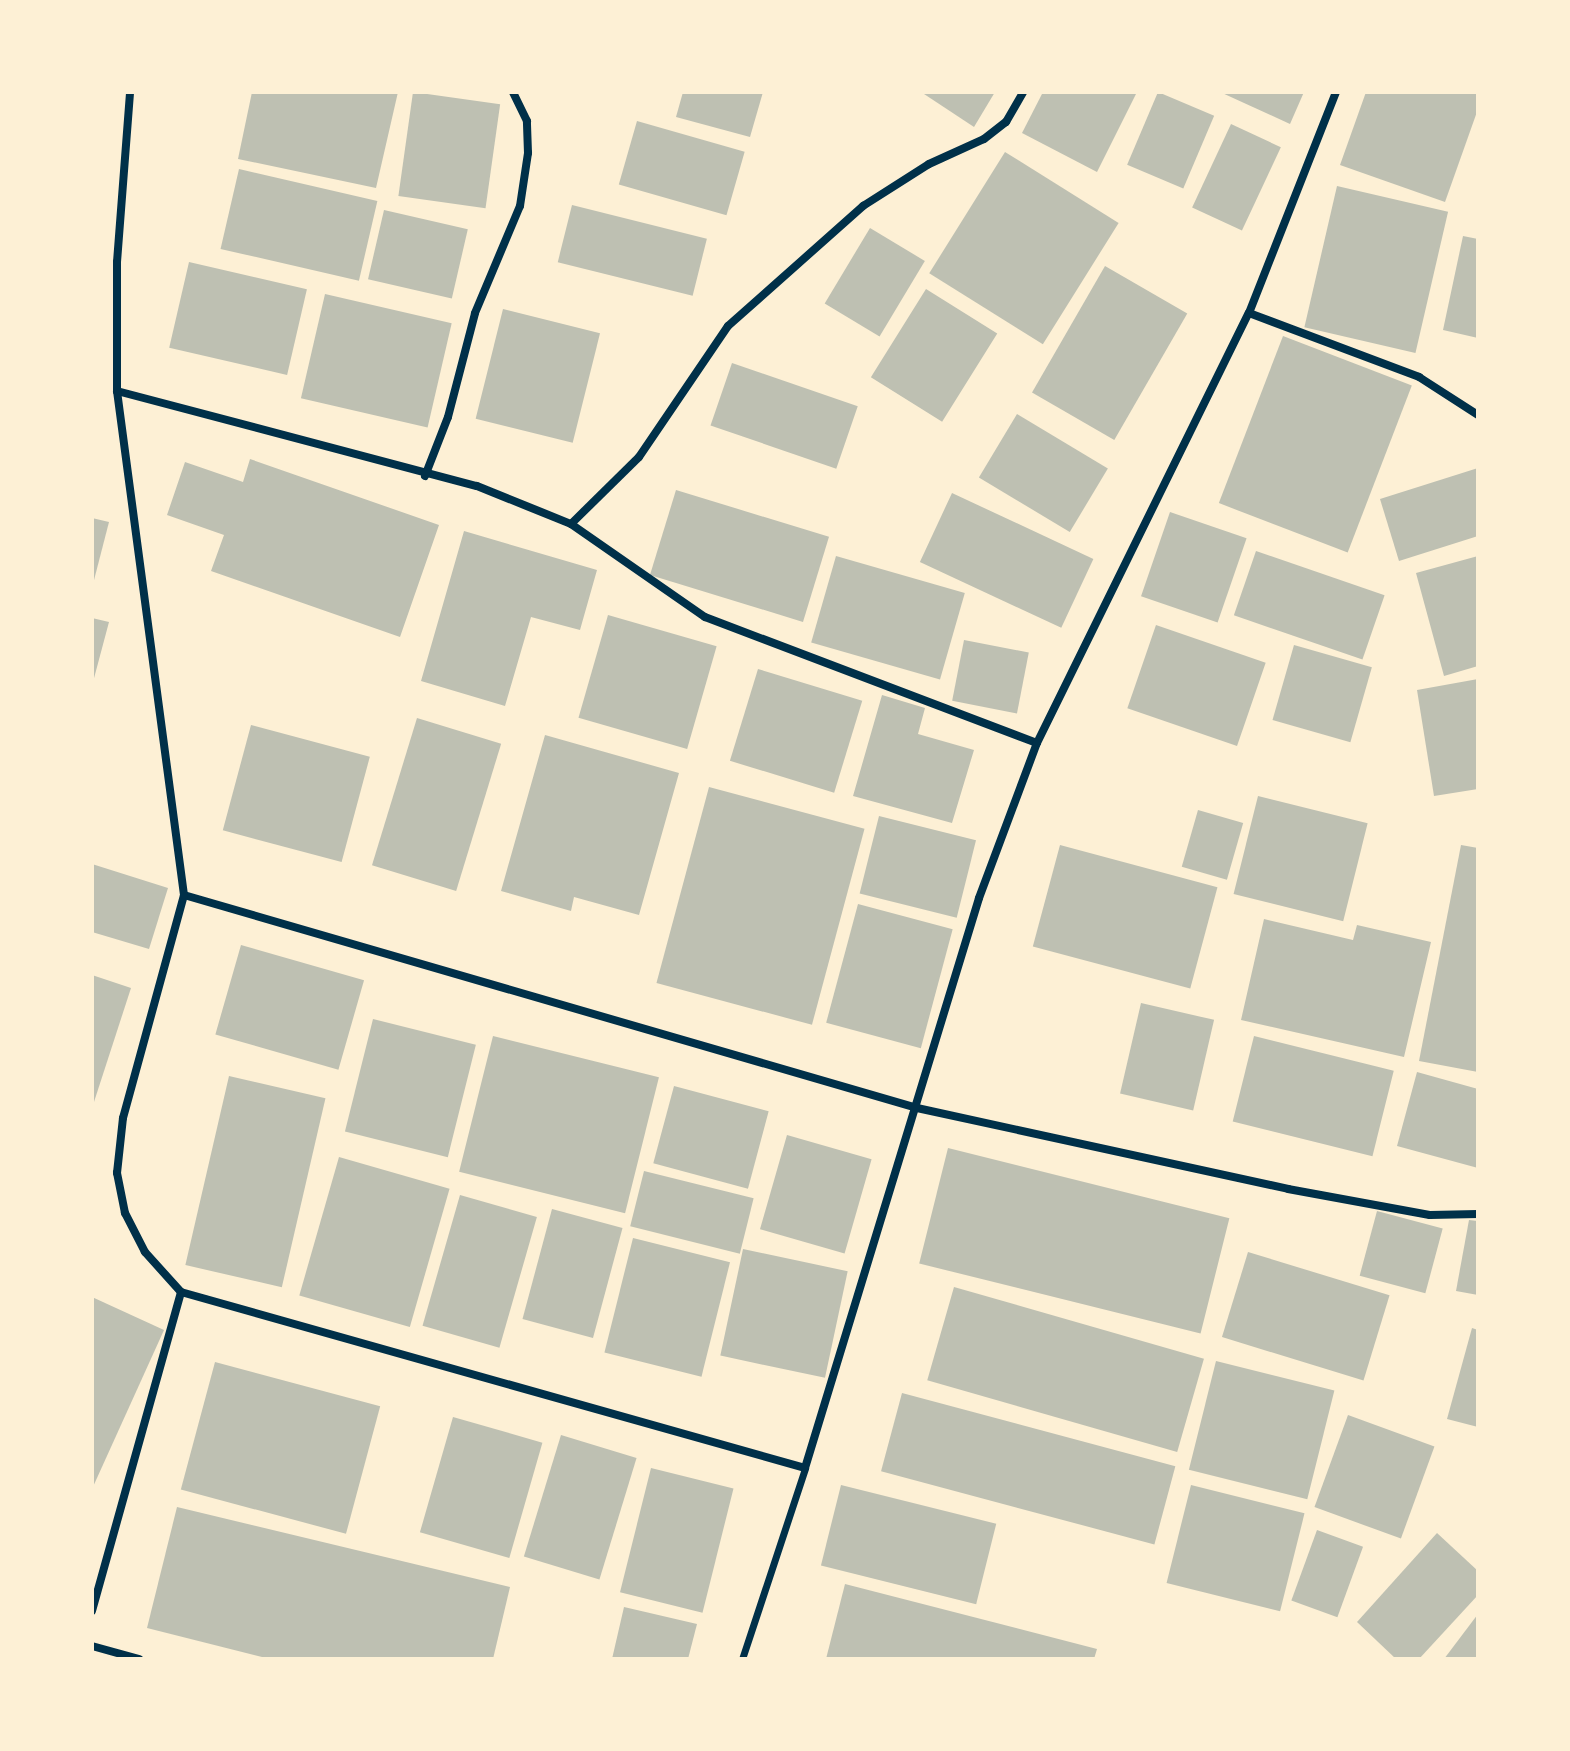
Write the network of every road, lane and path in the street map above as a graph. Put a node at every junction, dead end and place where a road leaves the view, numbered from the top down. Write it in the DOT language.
graph roads {
  1 [pos="130,92"];
  2 [pos="513,92"];
  3 [pos="1023,92"];
  4 [pos="1336,92"];
  5 [pos="1249,313"];
  6 [pos="117,391"];
  7 [pos="1478,415"];
  8 [pos="425,476"];
  9 [pos="571,524"];
  10 [pos="1037,743"];
  11 [pos="184,895"];
  12 [pos="917,1108"];
  13 [pos="1478,1214"];
  14 [pos="181,1292"];
  15 [pos="805,1468"];
  16 [pos="92,1611"];
  17 [pos="92,1646"];
  18 [pos="139,1659"];
  19 [pos="742,1659"];
  1 -- 6 [label="street"];
  2 -- 8 [label="street"];
  3 -- 9 [label="street"];
  4 -- 5 [label="street"];
  5 -- 7 [label="street"];
  5 -- 10 [label="street"];
  6 -- 8 [label="street"];
  6 -- 11 [label="street"];
  8 -- 9 [label="street"];
  9 -- 10 [label="street"];
  10 -- 12 [label="street"];
  11 -- 12 [label="street"];
  11 -- 14 [label="street"];
  12 -- 13 [label="street"];
  12 -- 15 [label="street"];
  14 -- 15 [label="street"];
  14 -- 16 [label="street"];
  15 -- 19 [label="street"];
  17 -- 18 [label="street"];
}
